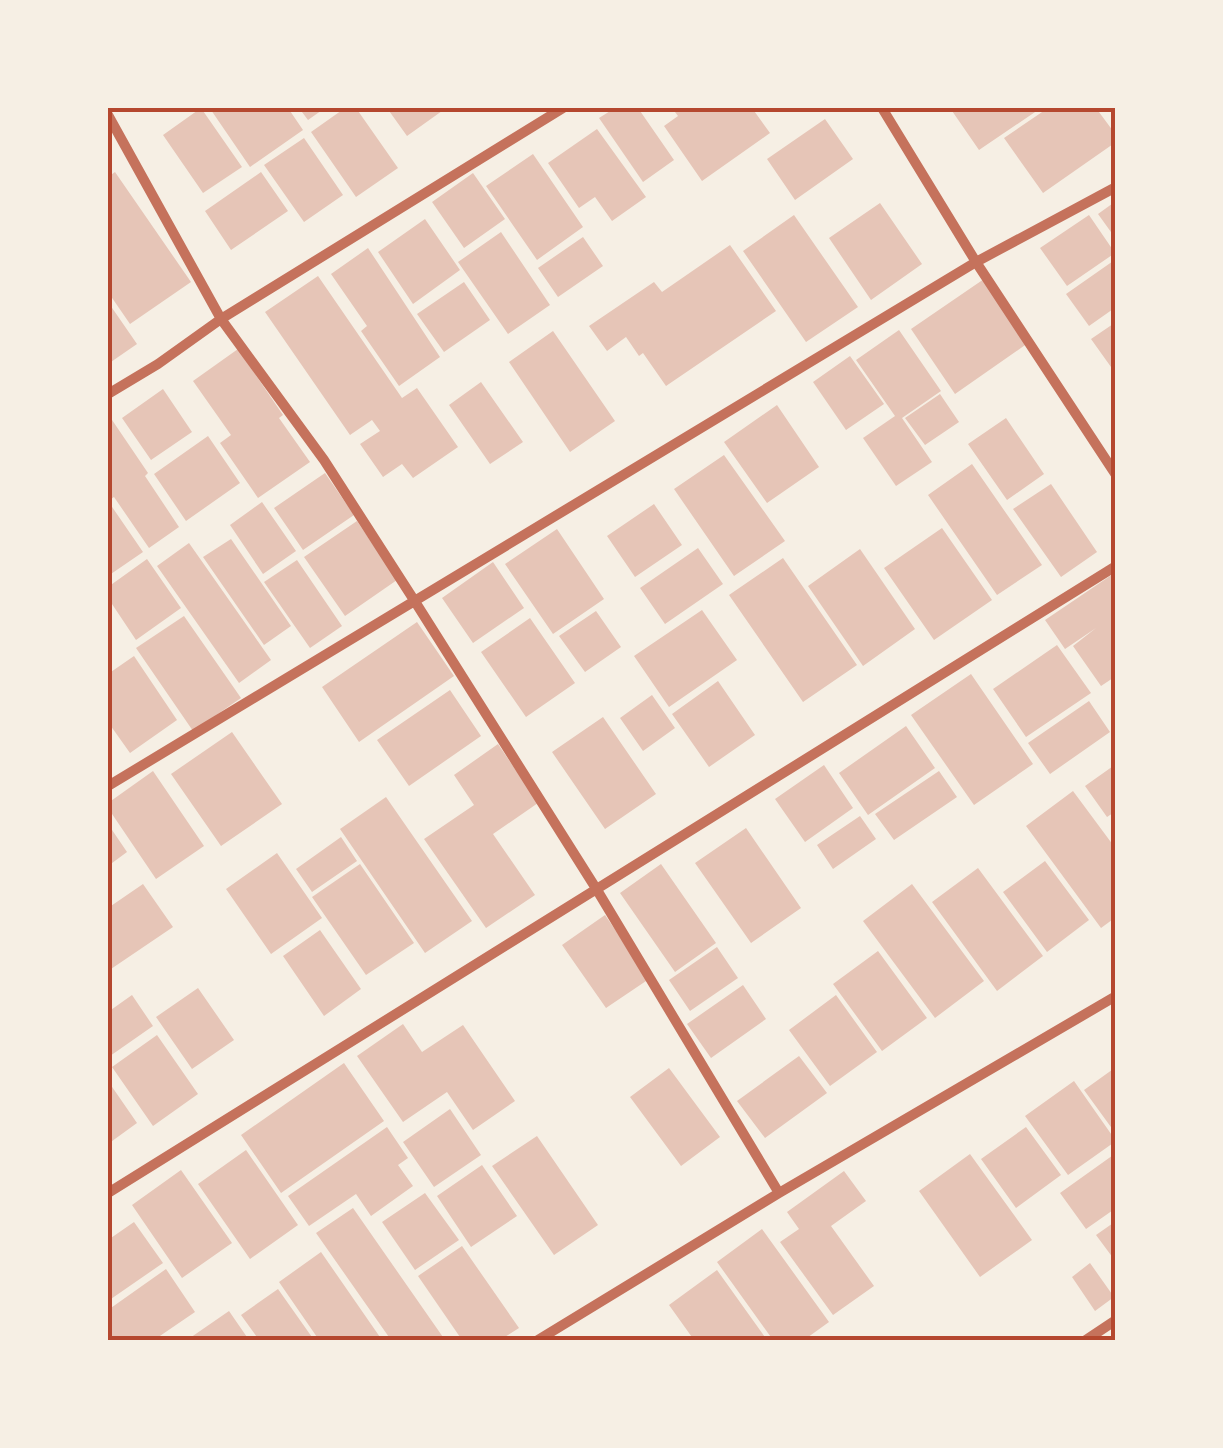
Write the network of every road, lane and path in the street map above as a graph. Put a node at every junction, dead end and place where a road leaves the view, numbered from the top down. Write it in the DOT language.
graph roads {
  1 [pos="562,108"];
  2 [pos="882,108"];
  3 [pos="108,115"];
  4 [pos="1116,187"];
  5 [pos="976,262"];
  6 [pos="221,318"];
  7 [pos="108,394"];
  8 [pos="1116,475"];
  9 [pos="1116,566"];
  10 [pos="414,600"];
  11 [pos="108,786"];
  12 [pos="597,890"];
  13 [pos="1116,996"];
  14 [pos="108,1193"];
  15 [pos="779,1193"];
  16 [pos="1116,1320"];
  17 [pos="538,1340"];
  18 [pos="1086,1340"];
  1 -- 6 [label="street"];
  2 -- 5 [label="street"];
  3 -- 6 [label="street"];
  4 -- 5 [label="street"];
  5 -- 8 [label="street"];
  5 -- 10 [label="street"];
  6 -- 7 [label="street"];
  6 -- 10 [label="street"];
  9 -- 12 [label="street"];
  10 -- 11 [label="street"];
  10 -- 12 [label="street"];
  12 -- 14 [label="street"];
  12 -- 15 [label="street"];
  13 -- 15 [label="street"];
  15 -- 17 [label="street"];
  16 -- 18 [label="street"];
}
